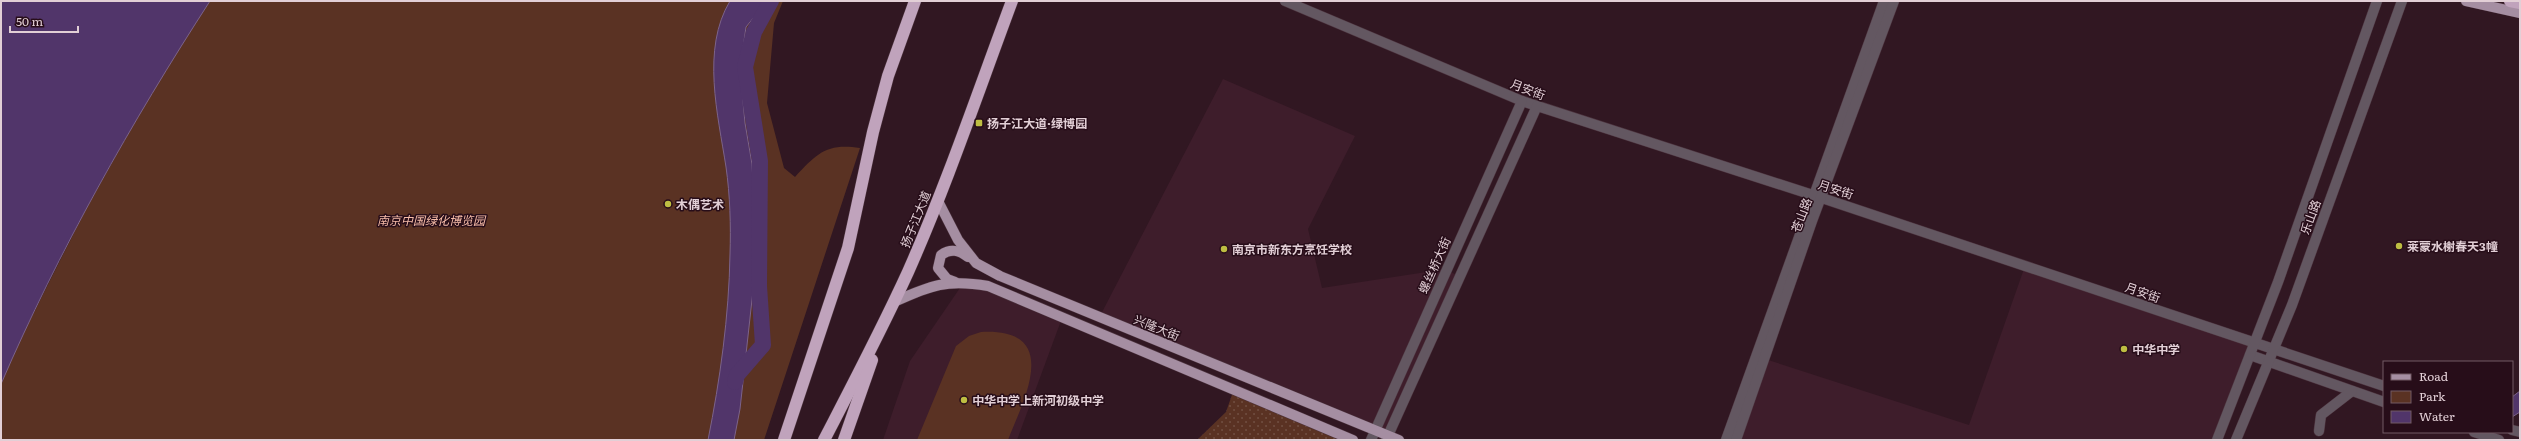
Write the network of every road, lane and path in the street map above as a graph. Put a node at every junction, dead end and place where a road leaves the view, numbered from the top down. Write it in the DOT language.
graph roads {
  1 [pos="914,1"];
  2 [pos="1012,1"];
  3 [pos="1285,1"];
  4 [pos="1884,1"];
  5 [pos="1894,1"];
  6 [pos="2377,1"];
  7 [pos="2402,1"];
  8 [pos="2466,1"];
  9 [pos="2510,1"];
  10 [pos="2520,3"];
  11 [pos="2520,13"];
  12 [pos="1522,101"];
  13 [pos="1537,106"];
  14 [pos="1817,197"];
  15 [pos="938,201"];
  16 [pos="976,263"];
  17 [pos="956,282"];
  18 [pos="894,302"];
  19 [pos="884,323"];
  20 [pos="2255,344"];
  21 [pos="2274,349"];
  22 [pos="2250,355"];
  23 [pos="2267,362"];
  24 [pos="2383,386"];
  25 [pos="2352,391"];
  26 [pos="2383,402"];
  27 [pos="2319,431"];
  28 [pos="2477,433"];
  29 [pos="1372,435"];
  30 [pos="1386,438"];
  31 [pos="784,440"];
  32 [pos="824,440"];
  33 [pos="844,440"];
  34 [pos="1353,440"];
  35 [pos="1399,440"];
  36 [pos="1726,440"];
  37 [pos="1736,440"];
  38 [pos="2217,440"];
  39 [pos="2236,440"];
  40 [pos="2499,440"];
  1 -- 31 [label="highway"];
  2 -- 15 [label="highway, 扬子江大道"];
  3 -- 12 [label="street, 月安街"];
  4 -- 14 [label="street, 苍山路"];
  5 -- 14 [label="street, 苍山路"];
  6 -- 20 [label="street, 乐山路"];
  7 -- 21 [label="street, 乐山路"];
  8 -- 11 [label="main road"];
  9 -- 10 [label="highway"];
  12 -- 13 [label="street, 月安街"];
  12 -- 29 [label="street, 螺丝桥大街"];
  13 -- 14 [label="street, 月安街"];
  13 -- 30 [label="street"];
  14 -- 20 [label="street, 月安街"];
  14 -- 36 [label="street, 苍山路"];
  14 -- 37 [label="street, 苍山路"];
  15 -- 16 [label="main road, 兴隆大街"];
  15 -- 18 [label="highway, 扬子江大道"];
  16 -- 17 [label="main road"];
  16 -- 29 [label="main road, 兴隆大街"];
  17 -- 18 [label="main road"];
  17 -- 34 [label="main road"];
  18 -- 19 [label="highway, 扬子江大道"];
  19 -- 32 [label="highway, 扬子江大道"];
  19 -- 33 [label="highway"];
  20 -- 21 [label="street, 月安街"];
  20 -- 22 [label="street, 乐山路"];
  21 -- 23 [label="street, 乐山路"];
  21 -- 24 [label="street, 月安街"];
  22 -- 23 [label="street"];
  22 -- 38 [label="street, 乐山路"];
  23 -- 25 [label="street"];
  23 -- 39 [label="street, 乐山路"];
  25 -- 26 [label="street"];
  25 -- 27 [label="street"];
  28 -- 40 [label="street"];
  29 -- 30 [label="main road, 兴隆大街"];
  30 -- 35 [label="main road, 兴隆大街"];
}
